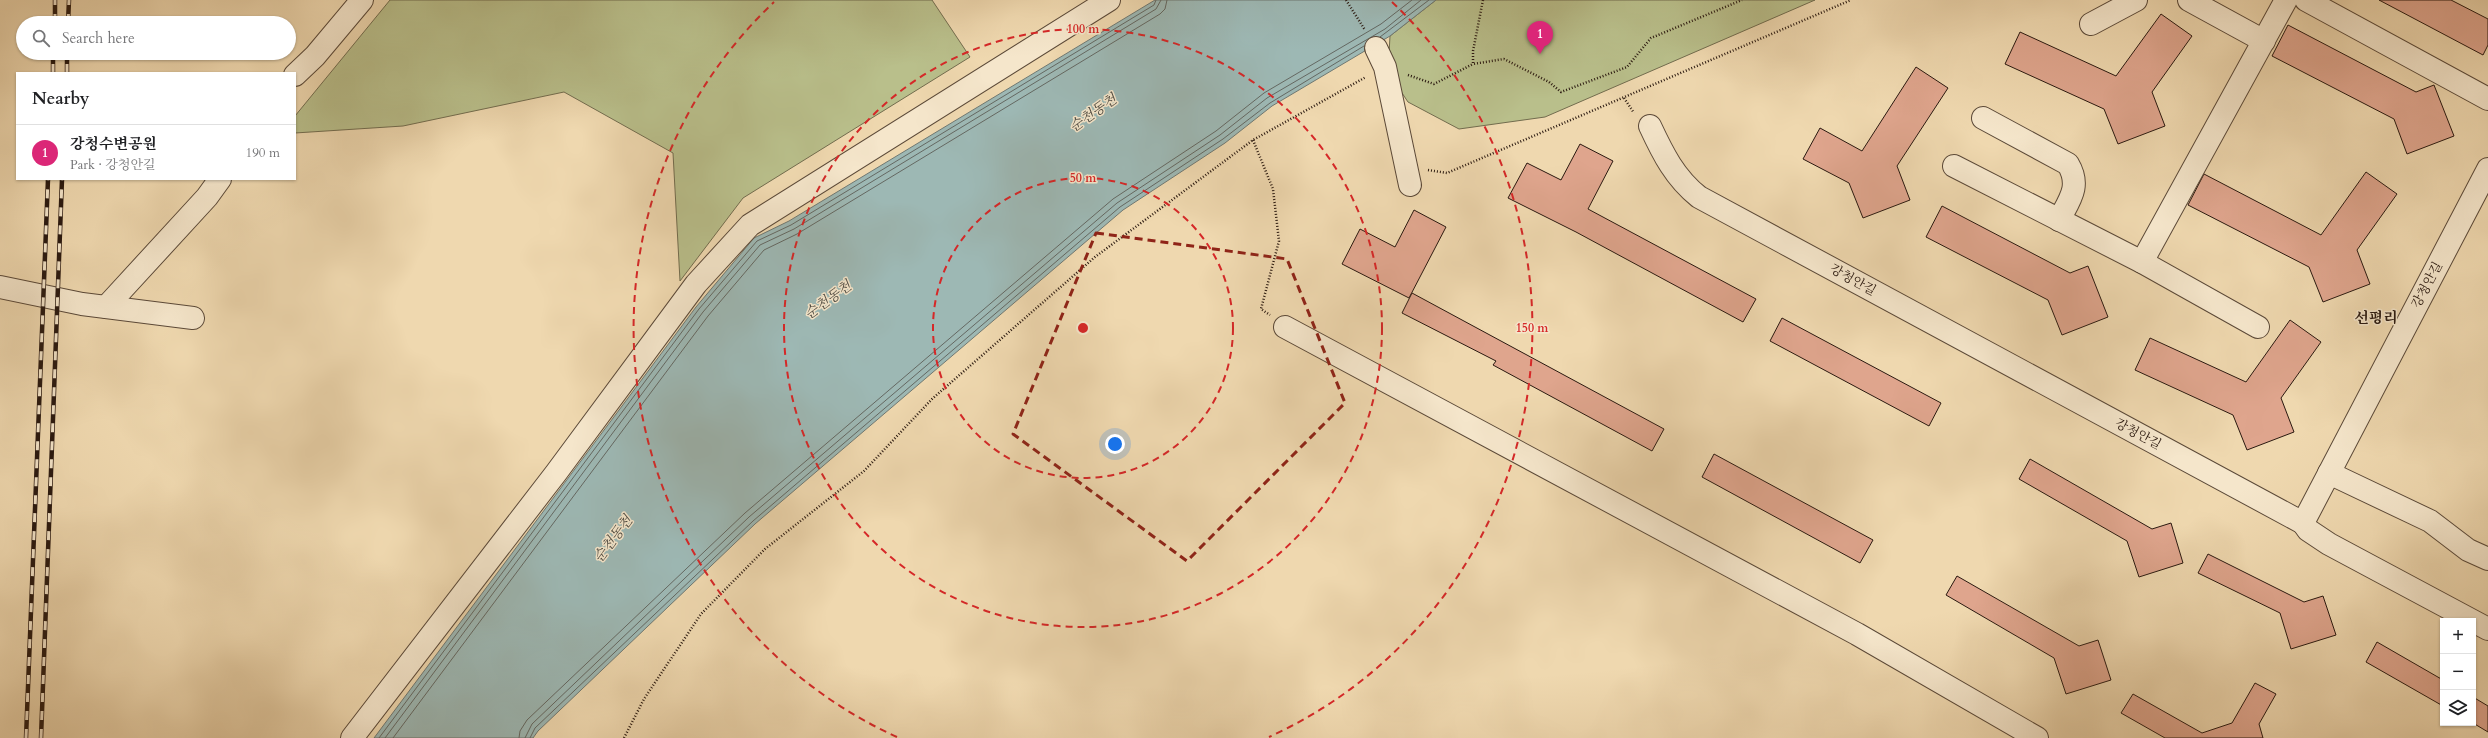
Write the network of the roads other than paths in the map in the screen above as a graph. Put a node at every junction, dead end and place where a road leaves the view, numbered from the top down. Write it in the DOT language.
graph roads {
  1 [pos="362,0"];
  2 [pos="1109,0"];
  3 [pos="2136,0"];
  4 [pos="2189,0"];
  5 [pos="2286,0"];
  6 [pos="2306,0"];
  7 [pos="2091,24"];
  8 [pos="2264,41"];
  9 [pos="1380,58"];
  10 [pos="296,74"];
  11 [pos="2488,99"];
  12 [pos="1983,118"];
  13 [pos="1650,126"];
  14 [pos="1954,166"];
  15 [pos="2488,169"];
  16 [pos="1408,176"];
  17 [pos="219,180"];
  18 [pos="2059,220"];
  19 [pos="2142,262"];
  20 [pos="0,287"];
  21 [pos="106,307"];
  22 [pos="193,318"];
  23 [pos="1284,327"];
  24 [pos="2258,327"];
  25 [pos="2329,473"];
  26 [pos="2303,523"];
  27 [pos="2488,559"];
  28 [pos="2488,629"];
  29 [pos="352,738"];
  30 [pos="2037,738"];
  1 -- 10 [label="street"];
  2 -- 29 [label="street"];
  3 -- 7 [label="street"];
  4 -- 8 [label="street"];
  5 -- 8 [label="street"];
  6 -- 11 [label="street"];
  8 -- 19 [label="street"];
  9 -- 16 [label="street"];
  12 -- 18 [label="street"];
  13 -- 26 [label="street, 강청안길"];
  14 -- 18 [label="street"];
  15 -- 25 [label="street, 강청안길"];
  17 -- 21 [label="street"];
  18 -- 19 [label="street"];
  19 -- 24 [label="street"];
  20 -- 21 [label="street"];
  21 -- 22 [label="street"];
  23 -- 30 [label="street"];
  25 -- 26 [label="street, 강청안길"];
  25 -- 27 [label="street"];
  26 -- 28 [label="street"];
}
